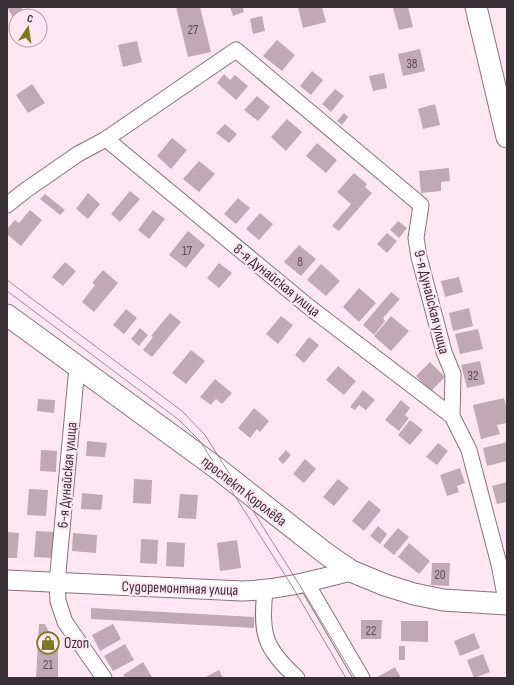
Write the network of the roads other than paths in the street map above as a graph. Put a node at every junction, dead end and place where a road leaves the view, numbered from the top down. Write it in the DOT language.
graph roads {
  1 [pos="476,7"];
  2 [pos="507,137"];
  3 [pos="106,140"];
  4 [pos="7,205"];
  5 [pos="7,315"];
  6 [pos="77,367"];
  7 [pos="452,416"];
  8 [pos="351,571"];
  9 [pos="7,580"];
  10 [pos="306,582"];
  11 [pos="57,583"];
  12 [pos="265,591"];
  13 [pos="507,605"];
  14 [pos="104,678"];
  15 [pos="297,678"];
  16 [pos="362,678"];
  1 -- 2 [label="main road"];
  3 -- 4 [label="street"];
  3 -- 7 [label="street, 8-я Дунайская улица"];
  3 -- 7 [label="street, 9-я Дунайская улица"];
  5 -- 6 [label="main road, проспект Королёва"];
  6 -- 8 [label="main road, проспект Королёва"];
  6 -- 11 [label="street, 6-я Дунайская улица"];
  7 -- 13 [label="street, 9-я Дунайская улица"];
  8 -- 10 [label="street, Судоремонтная улица"];
  8 -- 13 [label="main road, проспект Королёва"];
  9 -- 11 [label="street, Судоремонтная улица"];
  10 -- 12 [label="street, Судоремонтная улица"];
  10 -- 16 [label="street"];
  11 -- 12 [label="street, Судоремонтная улица"];
  11 -- 14 [label="street, 6-я Дунайская улица"];
  12 -- 15 [label="street"];
}
